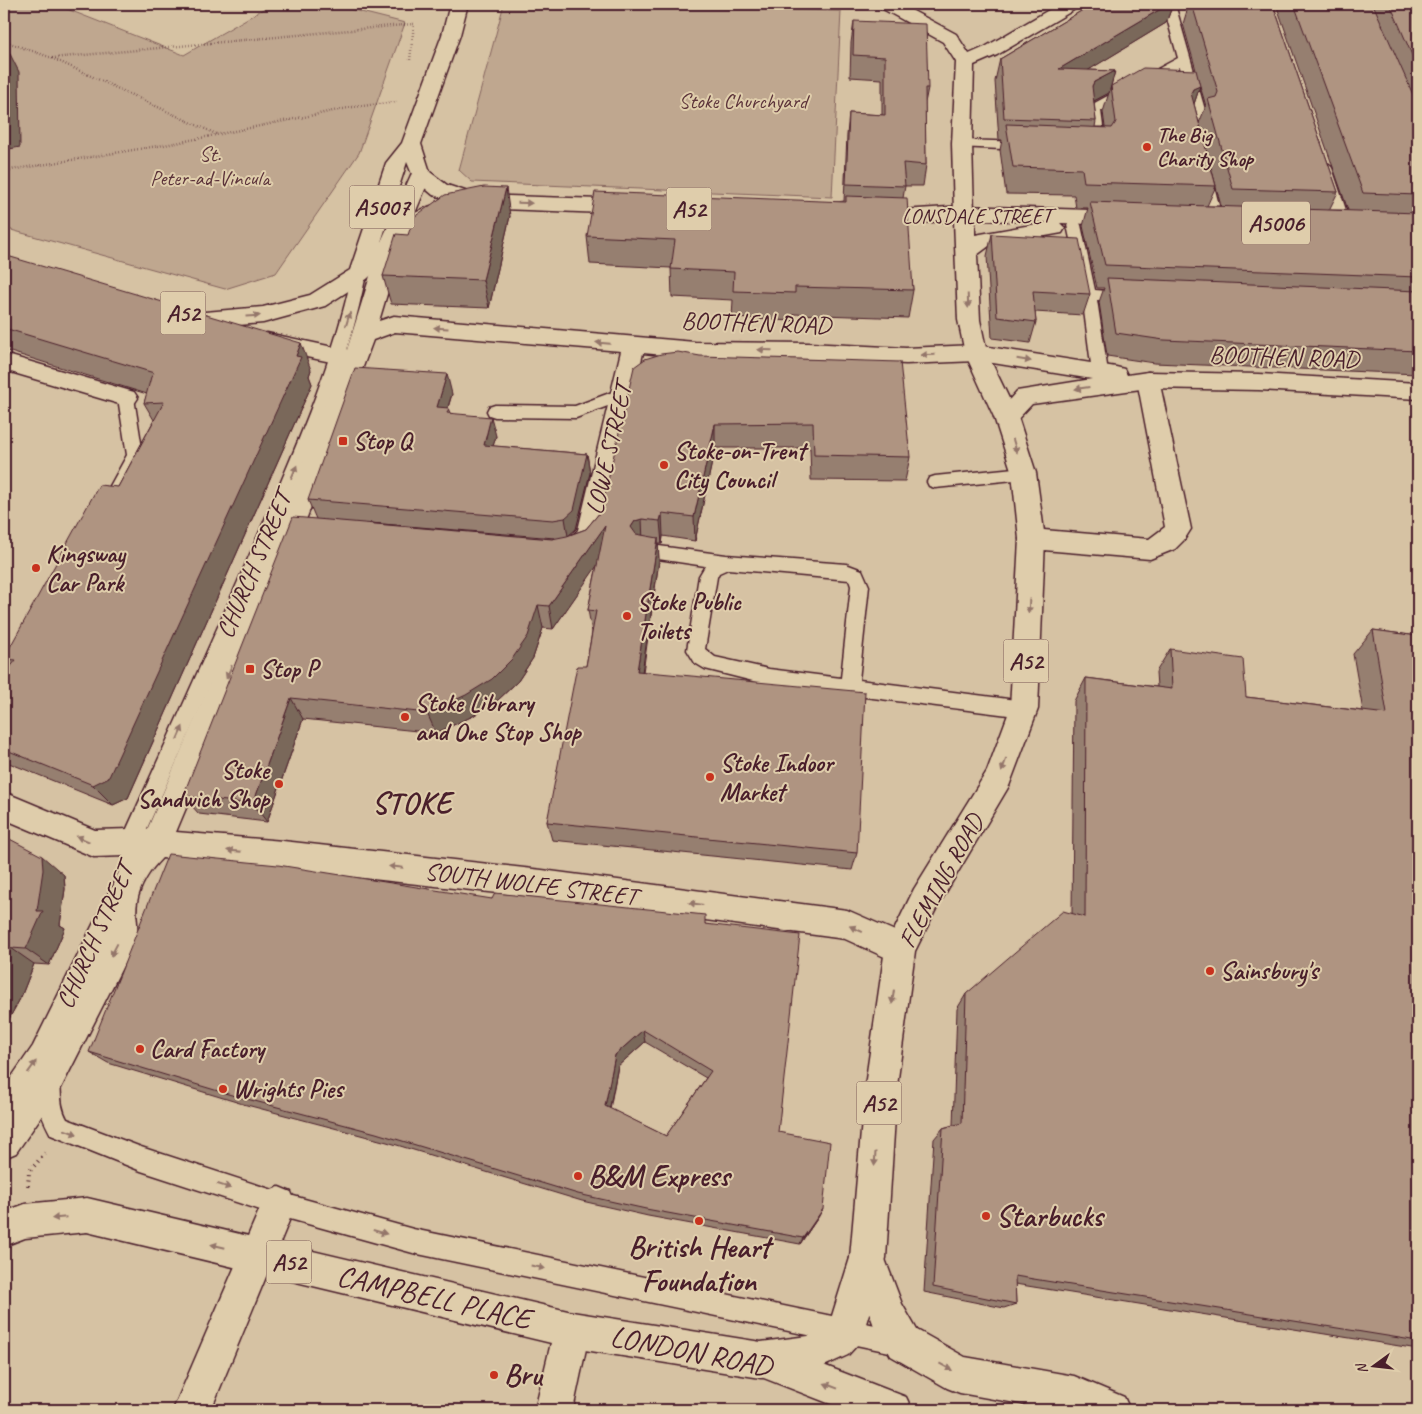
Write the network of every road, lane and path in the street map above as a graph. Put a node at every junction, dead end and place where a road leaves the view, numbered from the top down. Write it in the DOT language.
graph roads {
  1 [pos="459,4"];
  2 [pos="887,4"];
  3 [pos="1071,4"];
  4 [pos="1169,4"];
  5 [pos="4,41"];
  6 [pos="52,58"];
  7 [pos="1185,59"];
  8 [pos="964,62"];
  9 [pos="430,92"];
  10 [pos="218,134"];
  11 [pos="412,144"];
  12 [pos="962,144"];
  13 [pos="1041,147"];
  14 [pos="1080,148"];
  15 [pos="1198,152"];
  16 [pos="1316,152"];
  17 [pos="4,171"];
  18 [pos="421,175"];
  19 [pos="476,201"];
  20 [pos="645,207"];
  21 [pos="964,213"];
  22 [pos="852,215"];
  23 [pos="902,217"];
  24 [pos="1217,221"];
  25 [pos="1074,225"];
  26 [pos="1341,225"];
  27 [pos="391,244"];
  28 [pos="966,252"];
  29 [pos="360,274"];
  30 [pos="1089,295"];
  31 [pos="1139,297"];
  32 [pos="166,308"];
  33 [pos="204,320"];
  34 [pos="364,335"];
  35 [pos="634,346"];
  36 [pos="976,352"];
  37 [pos="345,358"];
  38 [pos="4,362"];
  39 [pos="1100,372"];
  40 [pos="1148,380"];
  41 [pos="1418,391"];
  42 [pos="622,394"];
  43 [pos="126,398"];
  44 [pos="495,412"];
  45 [pos="1006,417"];
  46 [pos="1024,472"];
  47 [pos="935,482"];
  48 [pos="98,523"];
  49 [pos="1032,539"];
  50 [pos="546,549"];
  51 [pos="644,551"];
  52 [pos="726,562"];
  53 [pos="850,687"];
  54 [pos="1024,709"];
  55 [pos="4,805"];
  56 [pos="144,843"];
  57 [pos="900,949"];
  58 [pos="49,1076"];
  59 [pos="4,1107"];
  60 [pos="4,1141"];
  61 [pos="279,1204"];
  62 [pos="4,1229"];
  63 [pos="258,1255"];
  64 [pos="868,1258"];
  65 [pos="572,1330"];
  66 [pos="846,1330"];
  67 [pos="904,1343"];
  68 [pos="761,1360"];
  69 [pos="192,1410"];
  70 [pos="554,1410"];
  71 [pos="893,1410"];
  72 [pos="1111,1410"];
  1 -- 9 [label="street, CHURCH STREET / A5007"];
  2 -- 8 [label="street"];
  3 -- 8 [label="street"];
  4 -- 7 [label="lane"];
  5 -- 6 [label="path"];
  6 -- 9 [label="path"];
  6 -- 10 [label="path"];
  7 -- 14 [label="lane"];
  7 -- 15 [label="lane"];
  8 -- 12 [label="street"];
  9 -- 10 [label="path"];
  9 -- 11 [label="street, CHURCH STREET / A5007"];
  10 -- 17 [label="path"];
  11 -- 18 [label="street"];
  11 -- 29 [label="street, CHURCH STREET / A5007"];
  12 -- 13 [label="lane"];
  12 -- 21 [label="street"];
  15 -- 24 [label="lane"];
  16 -- 26 [label="street"];
  18 -- 19 [label="street, A52"];
  18 -- 27 [label="street, CHURCH STREET"];
  19 -- 20 [label="street, A52, one-way"];
  19 -- 27 [label="street, A52"];
  21 -- 23 [label="street, LONSDALE STREET"];
  21 -- 25 [label="street, LONSDALE STREET"];
  21 -- 28 [label="street"];
  22 -- 23 [label="street, LONSDALE STREET / A52"];
  23 -- 28 [label="street, A52"];
  25 -- 28 [label="street"];
  25 -- 30 [label="lane"];
  27 -- 29 [label="street, A52"];
  27 -- 34 [label="street, CHURCH STREET"];
  28 -- 36 [label="street, A52, one-way"];
  33 -- 29 [label="street, A52, one-way"];
  37 -- 29 [label="lane, CHURCH STREET, one-way"];
  30 -- 31 [label="lane"];
  30 -- 39 [label="lane"];
  32 -- 33 [label="street, A52"];
  33 -- 37 [label="street"];
  35 -- 34 [label="street, BOOTHEN ROAD, one-way"];
  34 -- 37 [label="street, CHURCH STREET"];
  36 -- 35 [label="street, BOOTHEN ROAD, one-way"];
  35 -- 42 [label="street, LOWE STREET"];
  36 -- 39 [label="street, BOOTHEN ROAD, one-way"];
  36 -- 45 [label="street, FLEMING ROAD / A52"];
  56 -- 37 [label="lane, CHURCH STREET, one-way"];
  37 -- 56 [label="street, CHURCH STREET, one-way"];
  38 -- 43 [label="street"];
  39 -- 40 [label="street, BOOTHEN ROAD"];
  40 -- 41 [label="street, BOOTHEN ROAD"];
  40 -- 45 [label="street, BOOTHEN ROAD, one-way"];
  40 -- 49 [label="street"];
  42 -- 44 [label="lane"];
  42 -- 50 [label="street, LOWE STREET"];
  43 -- 48 [label="lane"];
  45 -- 46 [label="street, FLEMING ROAD / A52, one-way"];
  46 -- 47 [label="lane"];
  46 -- 49 [label="street, FLEMING ROAD / A52"];
  49 -- 54 [label="street, FLEMING ROAD / A52, one-way"];
  51 -- 52 [label="lane"];
  52 -- 53 [label="lane"];
  52 -- 53 [label="lane"];
  53 -- 54 [label="lane"];
  54 -- 57 [label="street, FLEMING ROAD / A52, one-way"];
  56 -- 55 [label="street, SOUTH WOLFE STREET, one-way"];
  57 -- 56 [label="street, SOUTH WOLFE STREET, one-way"];
  56 -- 58 [label="street, CHURCH STREET, one-way"];
  59 -- 56 [label="lane, CHURCH STREET, one-way"];
  57 -- 64 [label="street, FLEMING ROAD / A52, one-way"];
  58 -- 60 [label="street, CHURCH STREET"];
  58 -- 61 [label="lane, one-way"];
  61 -- 63 [label="street"];
  61 -- 66 [label="lane, one-way"];
  63 -- 62 [label="street, CAMPBELL PLACE / A52, one-way"];
  63 -- 65 [label="street, CAMPBELL PLACE / A52"];
  63 -- 69 [label="street"];
  64 -- 66 [label="street, FLEMING ROAD / A52"];
  64 -- 67 [label="street"];
  65 -- 68 [label="street, LONDON ROAD / A52"];
  65 -- 70 [label="street"];
  66 -- 67 [label="lane"];
  66 -- 68 [label="street, A52"];
  67 -- 72 [label="street, one-way"];
  71 -- 68 [label="street, LONDON ROAD, one-way"];
}
